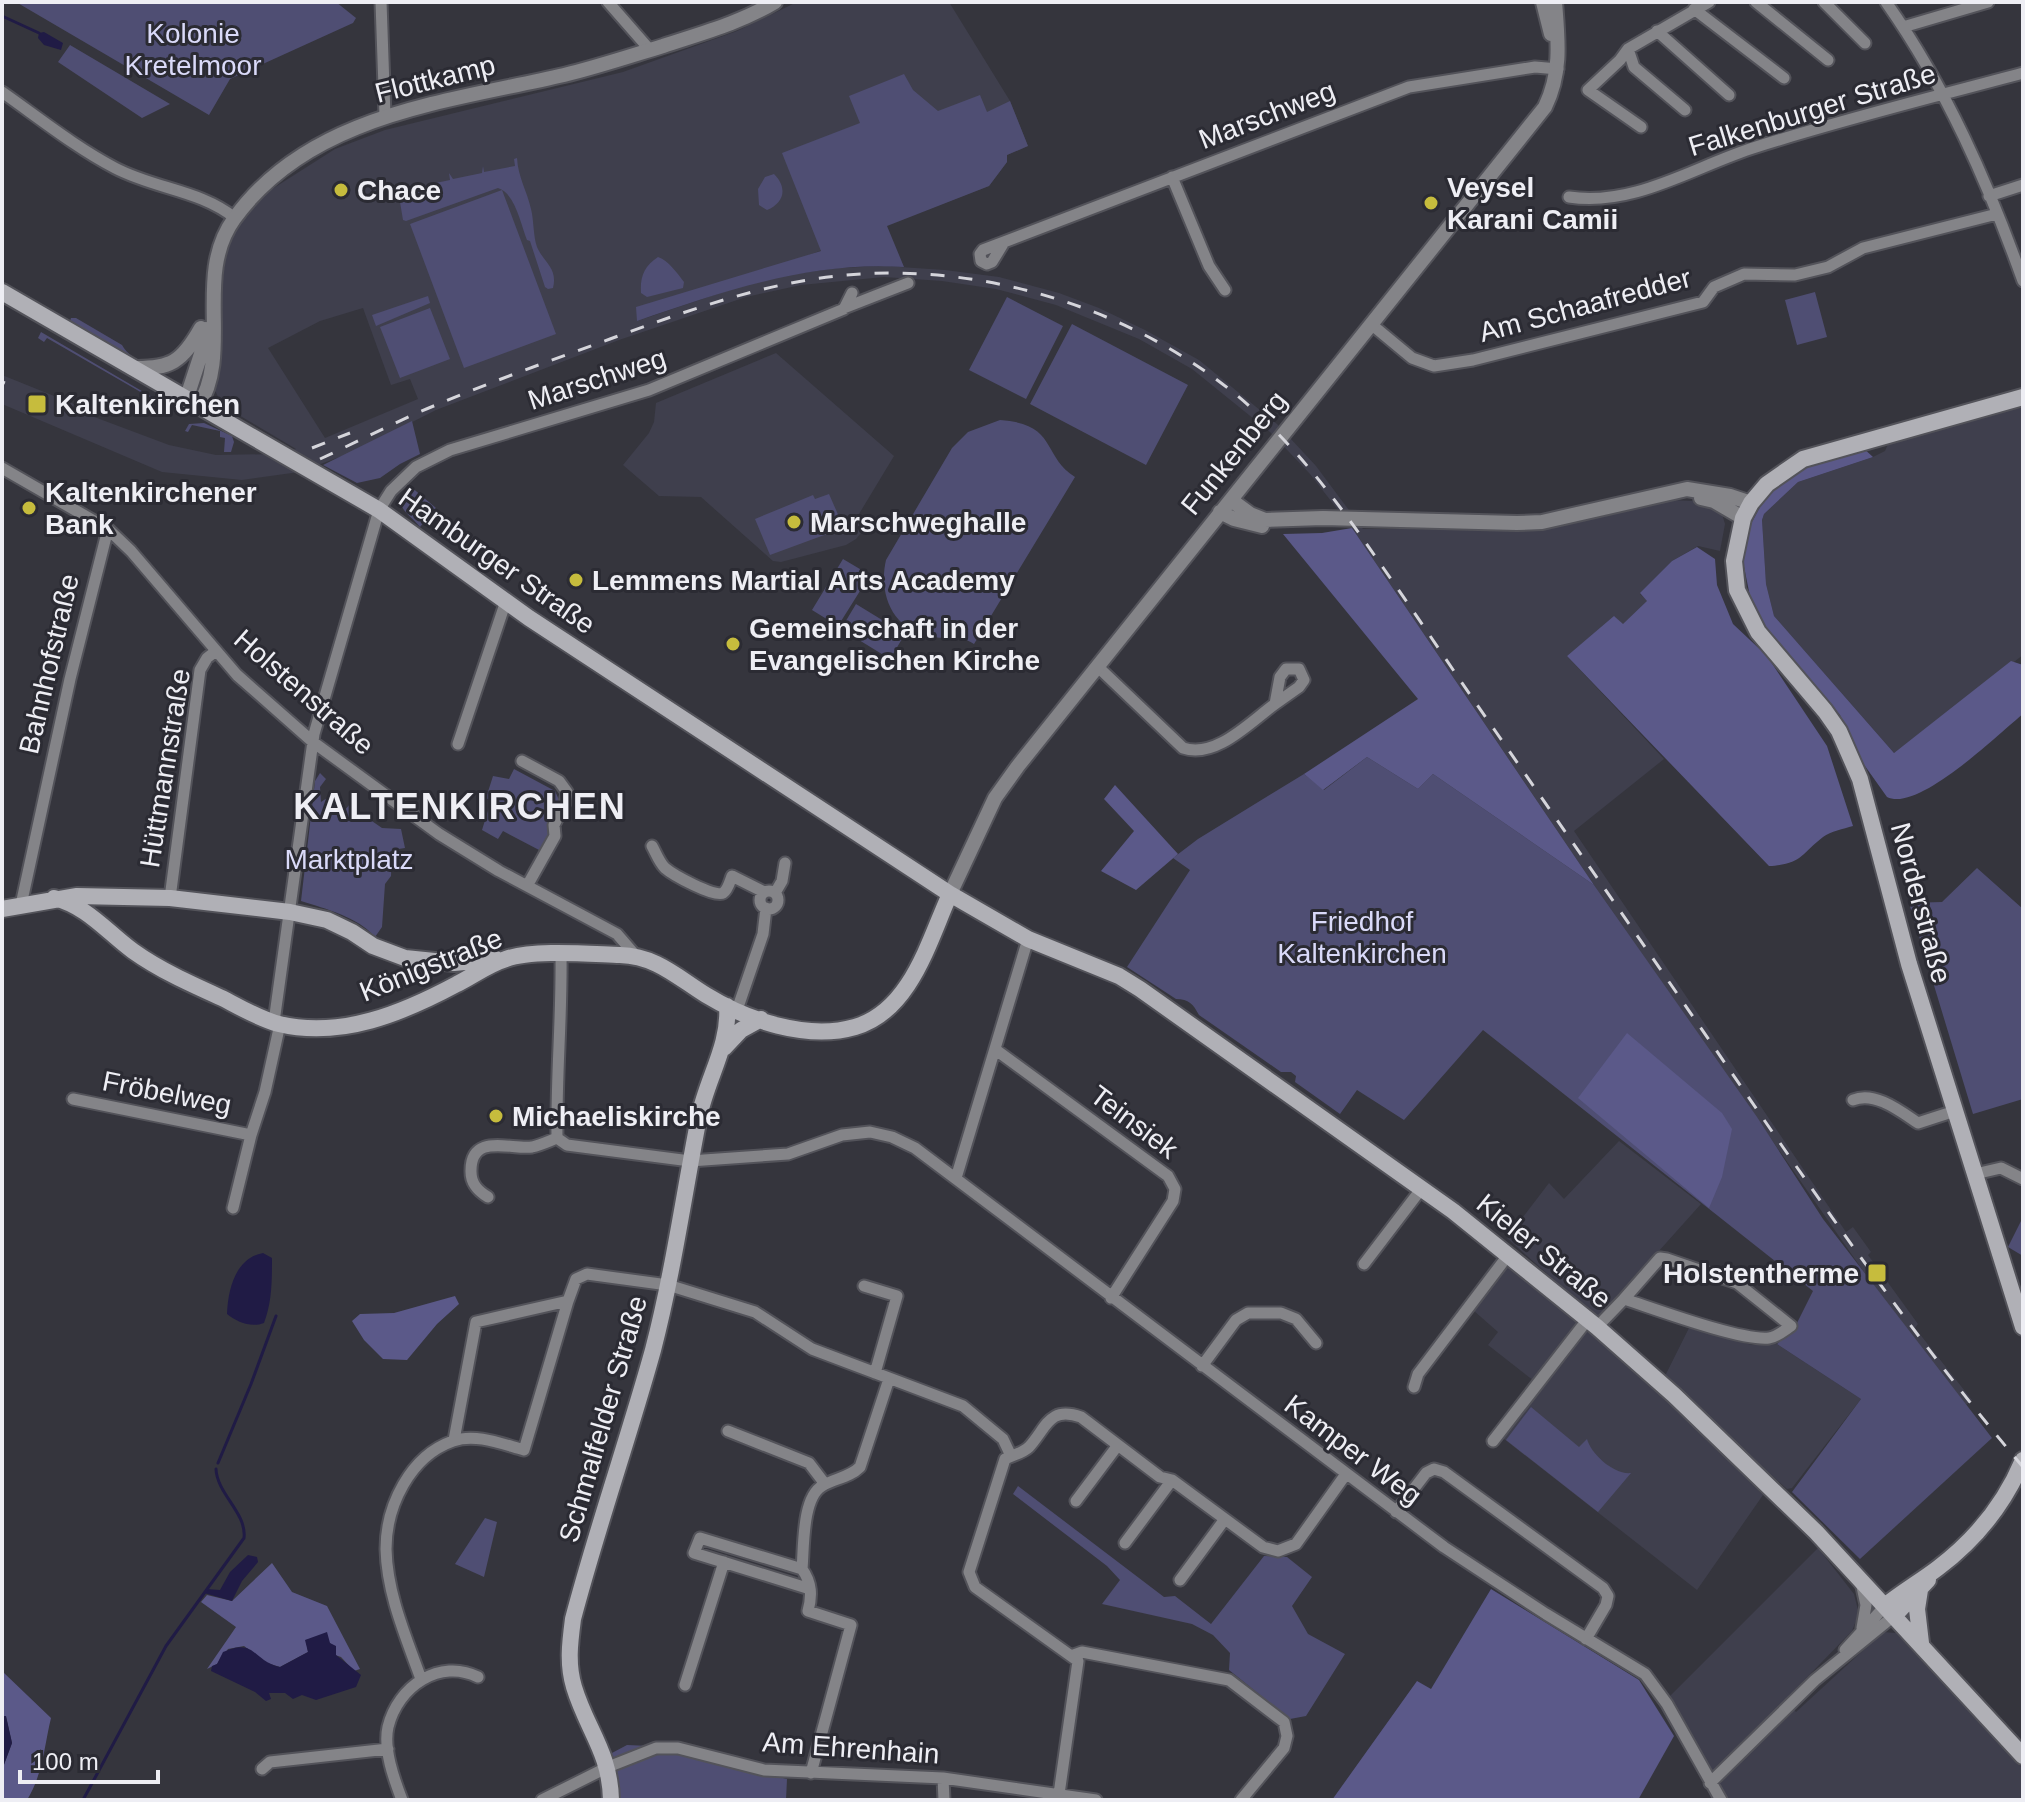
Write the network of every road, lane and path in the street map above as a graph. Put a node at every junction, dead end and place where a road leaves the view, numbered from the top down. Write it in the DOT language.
graph roads {
  1 [pos="381,2"];
  2 [pos="608,2"];
  3 [pos="762,2"];
  4 [pos="775,2"];
  5 [pos="1543,2"];
  6 [pos="1555,2"];
  7 [pos="1709,2"];
  8 [pos="1756,2"];
  9 [pos="1824,2"];
  10 [pos="1886,2"];
  11 [pos="1988,2"];
  12 [pos="1694,9"];
  13 [pos="750,17"];
  14 [pos="1903,27"];
  15 [pos="1657,31"];
  16 [pos="1865,43"];
  17 [pos="1557,49"];
  18 [pos="1628,49"];
  19 [pos="650,50"];
  20 [pos="1828,60"];
  21 [pos="1558,69"];
  22 [pos="2023,73"];
  23 [pos="1784,78"];
  24 [pos="2,92"];
  25 [pos="1729,95"];
  26 [pos="1944,95"];
  27 [pos="1685,110"];
  28 [pos="385,116"];
  29 [pos="1641,127"];
  30 [pos="1172,177"];
  31 [pos="2023,185"];
  32 [pos="1989,196"];
  33 [pos="1569,197"];
  34 [pos="1997,214"];
  35 [pos="235,218"];
  36 [pos="1003,244"];
  37 [pos="2019,257"];
  38 [pos="2023,281"];
  39 [pos="908,283"];
  40 [pos="1225,290"];
  41 [pos="2,292"];
  42 [pos="213,293"];
  43 [pos="852,293"];
  44 [pos="209,309"];
  45 [pos="844,309"];
  46 [pos="1371,324"];
  47 [pos="130,368"];
  48 [pos="2023,397"];
  49 [pos="192,404"];
  50 [pos="3,472"];
  51 [pos="1231,500"];
  52 [pos="379,510"];
  53 [pos="1747,510"];
  54 [pos="1220,512"];
  55 [pos="1302,520"];
  56 [pos="108,529"];
  57 [pos="506,601"];
  58 [pos="216,651"];
  59 [pos="1097,666"];
  60 [pos="1275,704"];
  61 [pos="313,742"];
  62 [pos="458,744"];
  63 [pos="522,761"];
  64 [pos="652,846"];
  65 [pos="785,863"];
  66 [pos="527,886"];
  67 [pos="770,892"];
  68 [pos="950,894"];
  69 [pos="170,898"];
  70 [pos="87,904"];
  71 [pos="21,905"];
  72 [pos="2,909"];
  73 [pos="290,912"];
  74 [pos="1028,939"];
  75 [pos="561,955"];
  76 [pos="636,956"];
  77 [pos="506,958"];
  78 [pos="446,962"];
  79 [pos="457,984"];
  80 [pos="732,1008"];
  81 [pos="761,1019"];
  82 [pos="277,1023"];
  83 [pos="722,1049"];
  84 [pos="996,1050"];
  85 [pos="73,1099"];
  86 [pos="1853,1100"];
  87 [pos="1955,1111"];
  88 [pos="861,1134"];
  89 [pos="251,1135"];
  90 [pos="557,1138"];
  91 [pos="927,1159"];
  92 [pos="690,1161"];
  93 [pos="1975,1174"];
  94 [pos="956,1178"];
  95 [pos="2023,1179"];
  96 [pos="1422,1188"];
  97 [pos="488,1197"];
  98 [pos="233,1208"];
  99 [pos="1509,1254"];
  100 [pos="1364,1264"];
  101 [pos="668,1285"];
  102 [pos="864,1286"];
  103 [pos="1111,1298"];
  104 [pos="1624,1299"];
  105 [pos="568,1301"];
  106 [pos="1592,1323"];
  107 [pos="2023,1327"];
  108 [pos="1316,1343"];
  109 [pos="1202,1366"];
  110 [pos="875,1373"];
  111 [pos="889,1379"];
  112 [pos="1414,1387"];
  113 [pos="728,1431"];
  114 [pos="454,1440"];
  115 [pos="1493,1441"];
  116 [pos="1118,1445"];
  117 [pos="1011,1456"];
  118 [pos="2023,1460"];
  119 [pos="1346,1474"];
  120 [pos="1172,1480"];
  121 [pos="825,1484"];
  122 [pos="1076,1501"];
  123 [pos="1396,1512"];
  124 [pos="1225,1519"];
  125 [pos="1125,1543"];
  126 [pos="724,1562"];
  127 [pos="802,1569"];
  128 [pos="1936,1570"];
  129 [pos="1860,1578"];
  130 [pos="1180,1580"];
  131 [pos="810,1589"];
  132 [pos="1920,1590"];
  133 [pos="1890,1610"];
  134 [pos="1862,1629"];
  135 [pos="1586,1639"];
  136 [pos="1921,1643"];
  137 [pos="1071,1656"];
  138 [pos="1838,1660"];
  139 [pos="478,1677"];
  140 [pos="421,1679"];
  141 [pos="685,1685"];
  142 [pos="388,1749"];
  143 [pos="2023,1756"];
  144 [pos="608,1767"];
  145 [pos="262,1769"];
  146 [pos="811,1773"];
  147 [pos="943,1778"];
  148 [pos="1710,1783"];
  149 [pos="1059,1794"];
  150 [pos="402,1800"];
  151 [pos="542,1800"];
  152 [pos="611,1800"];
  153 [pos="944,1800"];
  154 [pos="1096,1800"];
  155 [pos="1241,1800"];
  156 [pos="1721,1800"];
  1 -- 28 [label="street"];
  2 -- 19 [label="street"];
  3 -- 13 [label="street"];
  4 -- 13 [label="street, Flottkamp"];
  5 -- 17 [label="street, Funkenberg"];
  6 -- 17 [label="street, Funkenberg"];
  7 -- 12 [label="street"];
  8 -- 20 [label="street"];
  9 -- 16 [label="street"];
  10 -- 14 [label="street"];
  11 -- 14 [label="street"];
  12 -- 15 [label="street"];
  12 -- 23 [label="street"];
  13 -- 19 [label="street, Flottkamp"];
  14 -- 26 [label="street"];
  15 -- 18 [label="street"];
  15 -- 25 [label="street"];
  17 -- 21 [label="street, Funkenberg"];
  18 -- 27 [label="street"];
  18 -- 29 [label="street"];
  19 -- 28 [label="street, Flottkamp"];
  21 -- 30 [label="street, Marschweg"];
  21 -- 46 [label="street, Funkenberg"];
  22 -- 26 [label="street, Falkenburger Straße"];
  24 -- 35 [label="street"];
  26 -- 32 [label="street"];
  26 -- 33 [label="street, Falkenburger Straße"];
  28 -- 35 [label="street, Flottkamp"];
  30 -- 36 [label="street, Marschweg"];
  30 -- 40 [label="street"];
  31 -- 32 [label="street"];
  32 -- 34 [label="street"];
  34 -- 37 [label="street"];
  34 -- 46 [label="street, Am Schaafredder"];
  35 -- 42 [label="street, Flottkamp"];
  37 -- 38 [label="street"];
  39 -- 45 [label="street, Marschweg"];
  41 -- 47 [label="main road, Hamburger Straße"];
  42 -- 44 [label="street, Flottkamp"];
  42 -- 49 [label="street, Flottkamp"];
  43 -- 45 [label="street"];
  44 -- 47 [label="street"];
  44 -- 49 [label="street, Flottkamp"];
  45 -- 52 [label="street, Marschweg"];
  46 -- 51 [label="street, Funkenberg"];
  47 -- 49 [label="main road, Hamburger Straße"];
  48 -- 53 [label="main road"];
  49 -- 52 [label="main road, Hamburger Straße"];
  50 -- 56 [label="street, Holstenstraße"];
  51 -- 54 [label="street, Funkenberg"];
  51 -- 55 [label="street"];
  52 -- 57 [label="main road, Hamburger Straße"];
  52 -- 61 [label="street"];
  53 -- 55 [label="street"];
  53 -- 87 [label="main road, Norderstraße"];
  54 -- 55 [label="street"];
  54 -- 59 [label="street, Funkenberg"];
  56 -- 58 [label="street, Holstenstraße"];
  56 -- 71 [label="street, Bahnhofstraße"];
  57 -- 62 [label="street"];
  57 -- 68 [label="main road, Hamburger Straße"];
  58 -- 61 [label="street, Holstenstraße"];
  58 -- 69 [label="street, Hüttmannstraße"];
  59 -- 60 [label="street"];
  59 -- 68 [label="street, Funkenberg"];
  61 -- 66 [label="street, Holstenstraße"];
  61 -- 73 [label="street"];
  63 -- 66 [label="street"];
  64 -- 67 [label="street"];
  65 -- 67 [label="street"];
  66 -- 76 [label="street, Holstenstraße"];
  67 -- 80 [label="street"];
  68 -- 74 [label="main road, Kieler Straße"];
  68 -- 81 [label="main road, Holstenstraße"];
  69 -- 70 [label="main road"];
  69 -- 73 [label="main road"];
  70 -- 71 [label="main road, Königstraße"];
  70 -- 82 [label="main road, Königstraße"];
  71 -- 72 [label="main road"];
  73 -- 78 [label="main road"];
  73 -- 82 [label="street"];
  74 -- 84 [label="street"];
  74 -- 96 [label="main road, Kieler Straße"];
  75 -- 76 [label="main road, Königstraße"];
  75 -- 77 [label="main road, Königstraße"];
  75 -- 90 [label="street"];
  76 -- 80 [label="main road, Holstenstraße"];
  77 -- 78 [label="main road"];
  77 -- 79 [label="main road, Königstraße"];
  78 -- 79 [label="main road"];
  79 -- 82 [label="main road, Königstraße"];
  80 -- 81 [label="main road, Holstenstraße"];
  80 -- 83 [label="main road, Schmalfelder Straße"];
  81 -- 83 [label="main road, Schmalfelder Straße"];
  82 -- 89 [label="street"];
  83 -- 92 [label="main road, Schmalfelder Straße"];
  84 -- 94 [label="street"];
  84 -- 103 [label="street, Teinsiek"];
  85 -- 89 [label="street, Fröbelweg"];
  86 -- 87 [label="street"];
  87 -- 93 [label="main road, Norderstraße"];
  88 -- 91 [label="street, Kamper Weg"];
  88 -- 91 [label="street, Kamper Weg"];
  88 -- 92 [label="street, Kamper Weg"];
  89 -- 98 [label="street"];
  90 -- 92 [label="street, Kamper Weg"];
  90 -- 97 [label="street"];
  91 -- 94 [label="street, Kamper Weg"];
  92 -- 101 [label="main road, Schmalfelder Straße"];
  93 -- 95 [label="street"];
  93 -- 107 [label="main road, Norderstraße"];
  94 -- 103 [label="street, Kamper Weg"];
  96 -- 99 [label="main road, Kieler Straße"];
  96 -- 100 [label="street"];
  99 -- 106 [label="main road, Kieler Straße"];
  99 -- 112 [label="street"];
  101 -- 105 [label="street"];
  101 -- 110 [label="street"];
  101 -- 144 [label="main road, Schmalfelder Straße"];
  102 -- 110 [label="street"];
  103 -- 109 [label="street, Kamper Weg"];
  104 -- 104 [label="street"];
  104 -- 106 [label="street"];
  105 -- 114 [label="street"];
  105 -- 114 [label="street"];
  106 -- 115 [label="street"];
  106 -- 129 [label="main road, Kieler Straße"];
  108 -- 109 [label="street"];
  109 -- 119 [label="street, Kamper Weg"];
  110 -- 111 [label="street"];
  111 -- 117 [label="street"];
  111 -- 121 [label="street"];
  113 -- 121 [label="street"];
  114 -- 140 [label="street"];
  116 -- 117 [label="street"];
  116 -- 120 [label="street"];
  116 -- 122 [label="street"];
  117 -- 137 [label="street"];
  118 -- 128 [label="main road"];
  119 -- 123 [label="street, Kamper Weg"];
  119 -- 124 [label="street"];
  120 -- 124 [label="street"];
  120 -- 125 [label="street"];
  121 -- 127 [label="street"];
  123 -- 135 [label="street, Kamper Weg"];
  123 -- 135 [label="street"];
  124 -- 130 [label="street"];
  126 -- 127 [label="street"];
  126 -- 131 [label="street"];
  126 -- 141 [label="street"];
  127 -- 131 [label="street"];
  128 -- 132 [label="main road"];
  128 -- 133 [label="main road"];
  129 -- 133 [label="main road, Kieler Straße"];
  129 -- 134 [label="street"];
  131 -- 146 [label="street"];
  132 -- 133 [label="main road"];
  132 -- 136 [label="main road"];
  133 -- 134 [label="street"];
  133 -- 136 [label="main road, Kieler Straße"];
  133 -- 138 [label="street"];
  134 -- 138 [label="street"];
  135 -- 148 [label="street, Kamper Weg"];
  136 -- 143 [label="main road, Kieler Straße"];
  137 -- 149 [label="street"];
  137 -- 155 [label="street"];
  138 -- 148 [label="street"];
  139 -- 140 [label="street"];
  140 -- 142 [label="street"];
  142 -- 145 [label="street"];
  142 -- 150 [label="street"];
  144 -- 146 [label="street, Am Ehrenhain"];
  144 -- 151 [label="street, Am Ehrenhain"];
  144 -- 152 [label="main road, Schmalfelder Straße"];
  146 -- 147 [label="street, Am Ehrenhain"];
  147 -- 149 [label="street, Am Ehrenhain"];
  147 -- 153 [label="street"];
  148 -- 156 [label="street, Kamper Weg"];
  149 -- 154 [label="street, Am Ehrenhain"];
}
